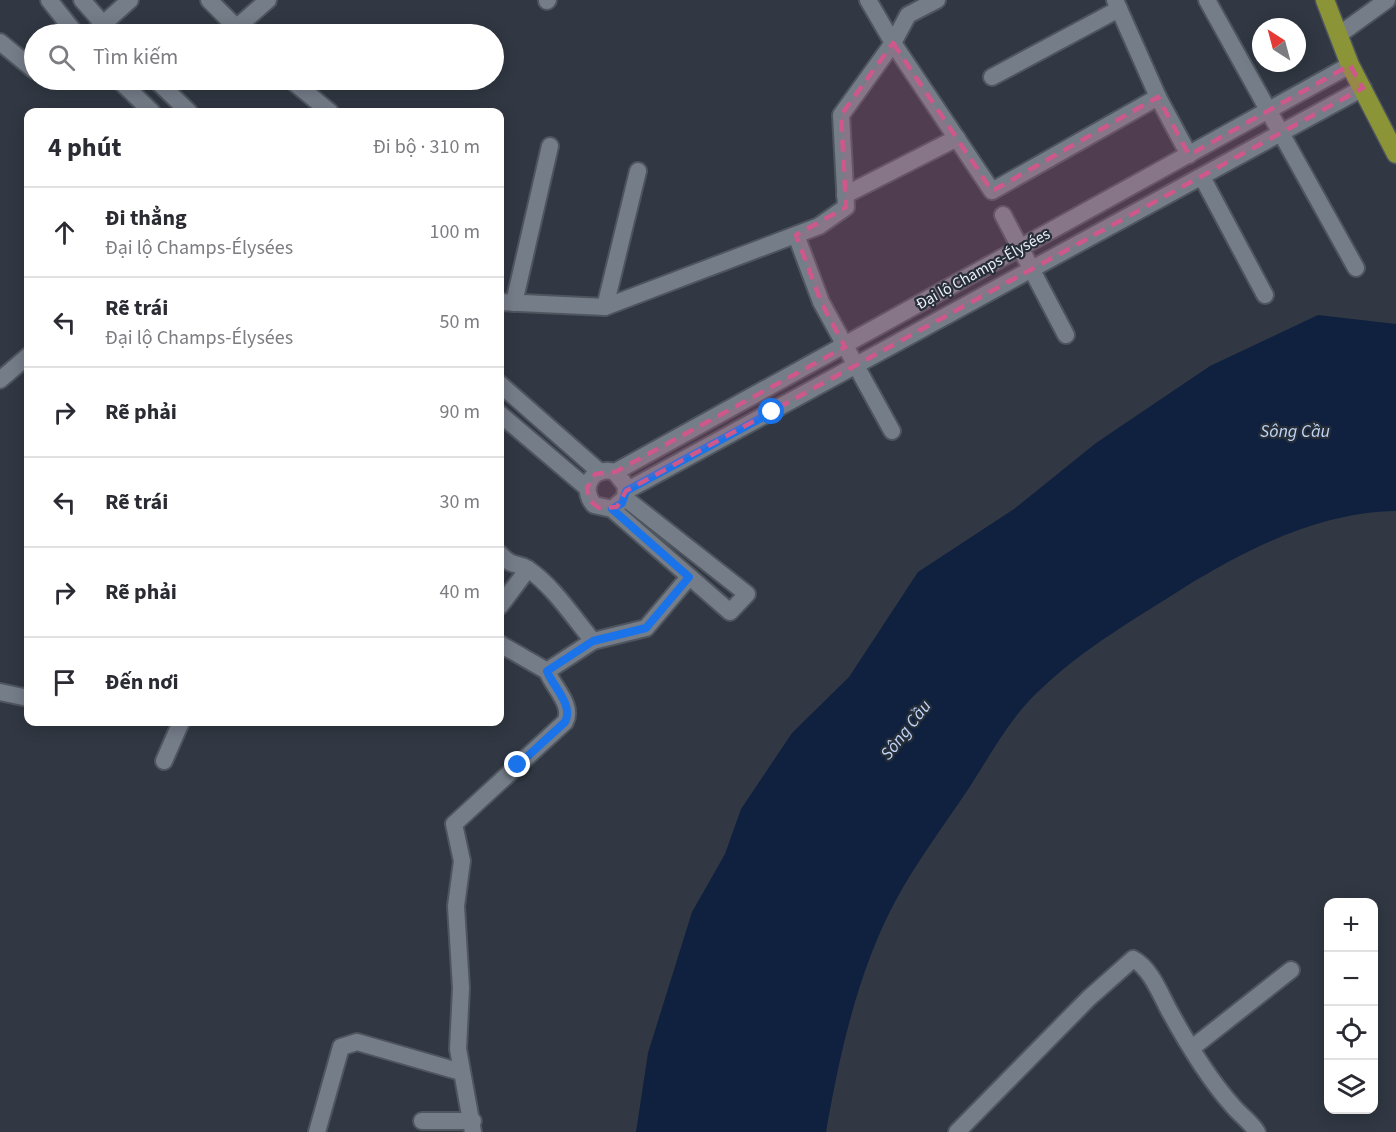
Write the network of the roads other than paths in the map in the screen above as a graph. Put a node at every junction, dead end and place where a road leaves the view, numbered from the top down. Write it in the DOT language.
graph roads {
  1 [pos="49,0"];
  2 [pos="82,0"];
  3 [pos="130,0"];
  4 [pos="209,0"];
  5 [pos="268,0"];
  6 [pos="868,0"];
  7 [pos="937,0"];
  8 [pos="1207,0"];
  9 [pos="1325,0"];
  10 [pos="1387,0"];
  11 [pos="1117,4"];
  12 [pos="68,24"];
  13 [pos="97,24"];
  14 [pos="109,24"];
  15 [pos="232,24"];
  16 [pos="246,24"];
  17 [pos="1340,34"];
  18 [pos="0,42"];
  19 [pos="893,43"];
  20 [pos="24,62"];
  21 [pos="1350,65"];
  22 [pos="992,77"];
  23 [pos="1363,88"];
  24 [pos="129,90"];
  25 [pos="166,90"];
  26 [pos="303,90"];
  27 [pos="1158,97"];
  28 [pos="148,108"];
  29 [pos="185,108"];
  30 [pos="325,108"];
  31 [pos="1268,110"];
  32 [pos="1281,133"];
  33 [pos="957,138"];
  34 [pos="550,146"];
  35 [pos="1189,154"];
  36 [pos="1396,154"];
  37 [pos="638,171"];
  38 [pos="1202,177"];
  39 [pos="845,195"];
  40 [pos="1003,215"];
  41 [pos="796,235"];
  42 [pos="1020,249"];
  43 [pos="1356,268"];
  44 [pos="1031,270"];
  45 [pos="1265,295"];
  46 [pos="507,302"];
  47 [pos="605,306"];
  48 [pos="1066,336"];
  49 [pos="845,347"];
  50 [pos="24,359"];
  51 [pos="855,366"];
  52 [pos="0,380"];
  53 [pos="504,387"];
  54 [pos="504,417"];
  55 [pos="892,431"];
  56 [pos="608,472"];
  57 [pos="587,488"];
  58 [pos="626,494"];
  59 [pos="612,509"];
  60 [pos="504,558"];
  61 [pos="528,569"];
  62 [pos="689,577"];
  63 [pos="504,601"];
  64 [pos="593,641"];
  65 [pos="504,646"];
  66 [pos="547,671"];
  67 [pos="0,692"];
  68 [pos="24,697"];
  69 [pos="179,726"];
  70 [pos="164,761"];
  71 [pos="1291,970"];
  72 [pos="1192,1048"];
  73 [pos="460,1072"];
  74 [pos="422,1121"];
  75 [pos="473,1126"];
  76 [pos="322,1129"];
  77 [pos="957,1132"];
  78 [pos="1257,1132"];
  1 -- 12 [label="street"];
  2 -- 13 [label="street"];
  3 -- 14 [label="street"];
  4 -- 15 [label="street"];
  5 -- 16 [label="street"];
  6 -- 19 [label="street"];
  7 -- 19 [label="street"];
  8 -- 31 [label="street"];
  9 -- 17 [label="main road"];
  10 -- 17 [label="street"];
  11 -- 22 [label="street"];
  11 -- 27 [label="street"];
  17 -- 21 [label="main road"];
  18 -- 20 [label="street"];
  19 -- 33 [label="street"];
  19 -- 39 [label="street"];
  21 -- 23 [label="main road"];
  21 -- 31 [label="street, Đại lộ Champs-Élysées"];
  23 -- 32 [label="street, Đại lộ Champs-Élysées"];
  23 -- 36 [label="main road"];
  24 -- 28 [label="street"];
  25 -- 29 [label="street"];
  26 -- 30 [label="street"];
  27 -- 33 [label="street"];
  27 -- 35 [label="street"];
  31 -- 32 [label="street"];
  31 -- 35 [label="street, Đại lộ Champs-Élysées"];
  32 -- 38 [label="street, Đại lộ Champs-Élysées"];
  32 -- 43 [label="street"];
  33 -- 39 [label="street"];
  34 -- 46 [label="street"];
  35 -- 42 [label="street, Đại lộ Champs-Élysées"];
  37 -- 47 [label="street"];
  38 -- 44 [label="street, Đại lộ Champs-Élysées"];
  38 -- 45 [label="street"];
  39 -- 41 [label="street"];
  40 -- 42 [label="street"];
  41 -- 47 [label="street"];
  41 -- 49 [label="street"];
  42 -- 44 [label="street"];
  42 -- 49 [label="street, Đại lộ Champs-Élysées"];
  44 -- 48 [label="street"];
  44 -- 51 [label="street, Đại lộ Champs-Élysées"];
  46 -- 47 [label="street"];
  49 -- 51 [label="street"];
  49 -- 56 [label="street, Đại lộ Champs-Élysées"];
  50 -- 52 [label="street"];
  51 -- 55 [label="street"];
  51 -- 58 [label="street, Đại lộ Champs-Élysées"];
  53 -- 56 [label="street"];
  54 -- 57 [label="street"];
  56 -- 57 [label="street, Đại lộ Champs-Élysées"];
  56 -- 58 [label="street"];
  57 -- 59 [label="street"];
  58 -- 59 [label="street, Đại lộ Champs-Élysées"];
  58 -- 62 [label="street"];
  59 -- 62 [label="street"];
  60 -- 61 [label="street"];
  61 -- 63 [label="street"];
  61 -- 64 [label="street"];
  62 -- 64 [label="street"];
  64 -- 66 [label="street"];
  65 -- 66 [label="street"];
  66 -- 73 [label="street"];
  67 -- 68 [label="street"];
  69 -- 70 [label="street"];
  71 -- 72 [label="street"];
  72 -- 77 [label="street"];
  72 -- 78 [label="street"];
  73 -- 75 [label="street"];
  73 -- 76 [label="street"];
  74 -- 75 [label="street"];
}
